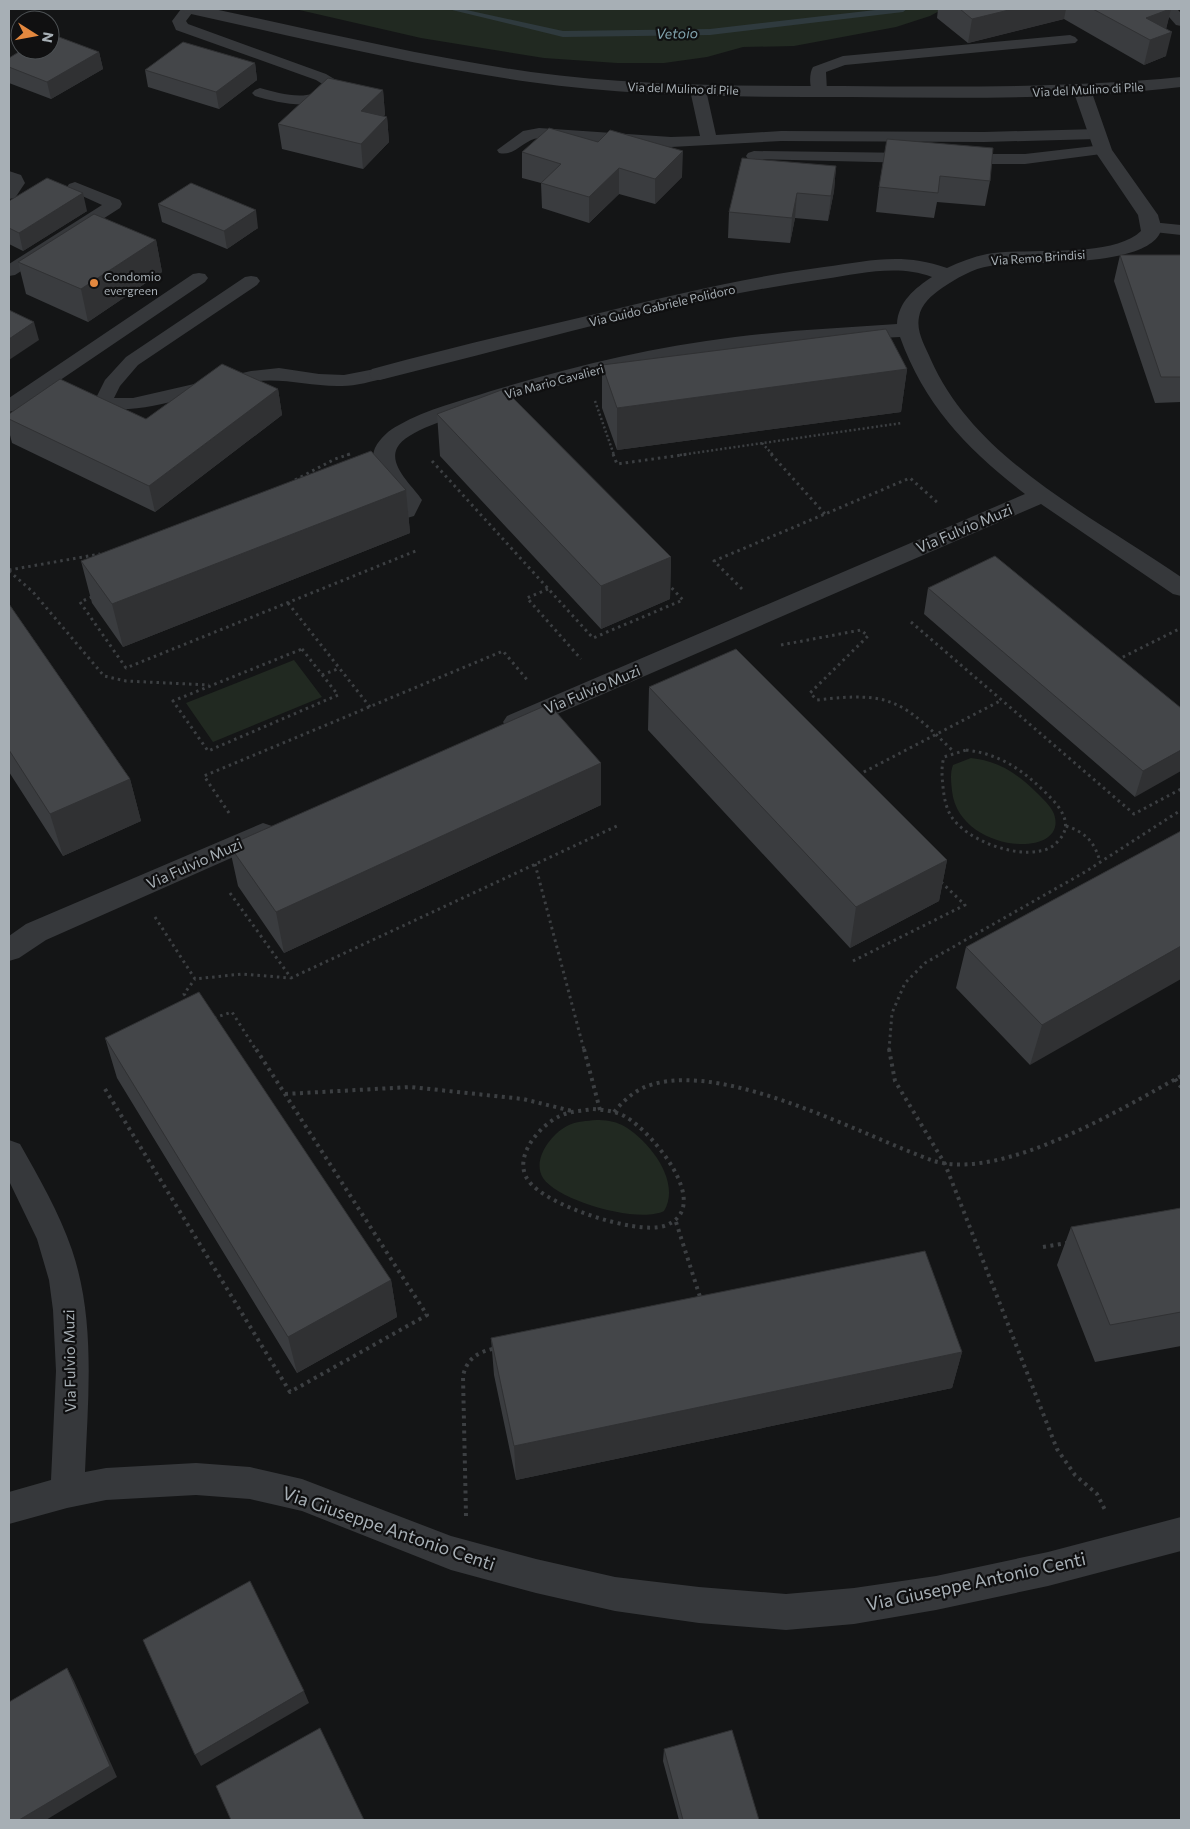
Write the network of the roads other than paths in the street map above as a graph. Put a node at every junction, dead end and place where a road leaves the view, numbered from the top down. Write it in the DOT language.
graph roads {
  1 [pos="190,9"];
  2 [pos="1169,9"];
  3 [pos="1181,22"];
  4 [pos="1070,40"];
  5 [pos="1181,82"];
  6 [pos="698,90"];
  7 [pos="1082,90"];
  8 [pos="819,91"];
  9 [pos="260,94"];
  10 [pos="709,139"];
  11 [pos="1100,142"];
  12 [pos="505,150"];
  13 [pos="754,156"];
  14 [pos="929,158"];
  15 [pos="948,159"];
  16 [pos="9,176"];
  17 [pos="75,187"];
  18 [pos="9,194"];
  19 [pos="1152,227"];
  20 [pos="1181,230"];
  21 [pos="9,271"];
  22 [pos="947,275"];
  23 [pos="199,278"];
  24 [pos="250,281"];
  25 [pos="908,330"];
  26 [pos="380,374"];
  27 [pos="9,406"];
  28 [pos="1042,495"];
  29 [pos="393,515"];
  30 [pos="1181,588"];
  31 [pos="494,732"];
  32 [pos="281,825"];
  33 [pos="9,950"];
  34 [pos="9,1153"];
  35 [pos="67,1492"];
  36 [pos="9,1508"];
  37 [pos="1181,1534"];
  1 -- 6 [label="street, Via del Mulino di Pile"];
  1 -- 9 [label="lane"];
  2 -- 3 [label="lane"];
  4 -- 8 [label="lane"];
  5 -- 7 [label="street, Via del Mulino di Pile"];
  6 -- 8 [label="street, Via del Mulino di Pile"];
  6 -- 10 [label="lane"];
  7 -- 8 [label="street, Via del Mulino di Pile"];
  7 -- 11 [label="street"];
  10 -- 11 [label="lane"];
  10 -- 12 [label="lane"];
  11 -- 15 [label="lane"];
  11 -- 19 [label="street"];
  13 -- 14 [label="lane"];
  16 -- 18 [label="lane"];
  17 -- 21 [label="lane"];
  19 -- 20 [label="lane"];
  19 -- 22 [label="street, Via Remo Brindisi"];
  22 -- 25 [label="street, Via Remo Brindisi"];
  22 -- 26 [label="street, Via Guido Gabriele Polidoro"];
  23 -- 27 [label="lane"];
  24 -- 26 [label="lane"];
  25 -- 28 [label="street"];
  25 -- 29 [label="street, Via Mario Cavalieri"];
  28 -- 30 [label="street"];
  28 -- 31 [label="street, Via Fulvio Muzi"];
  32 -- 33 [label="street, Via Fulvio Muzi"];
  34 -- 35 [label="street, Via Fulvio Muzi"];
  35 -- 36 [label="street, Via Giuseppe Antonio Centi"];
  35 -- 37 [label="street, Via Giuseppe Antonio Centi"];
}
